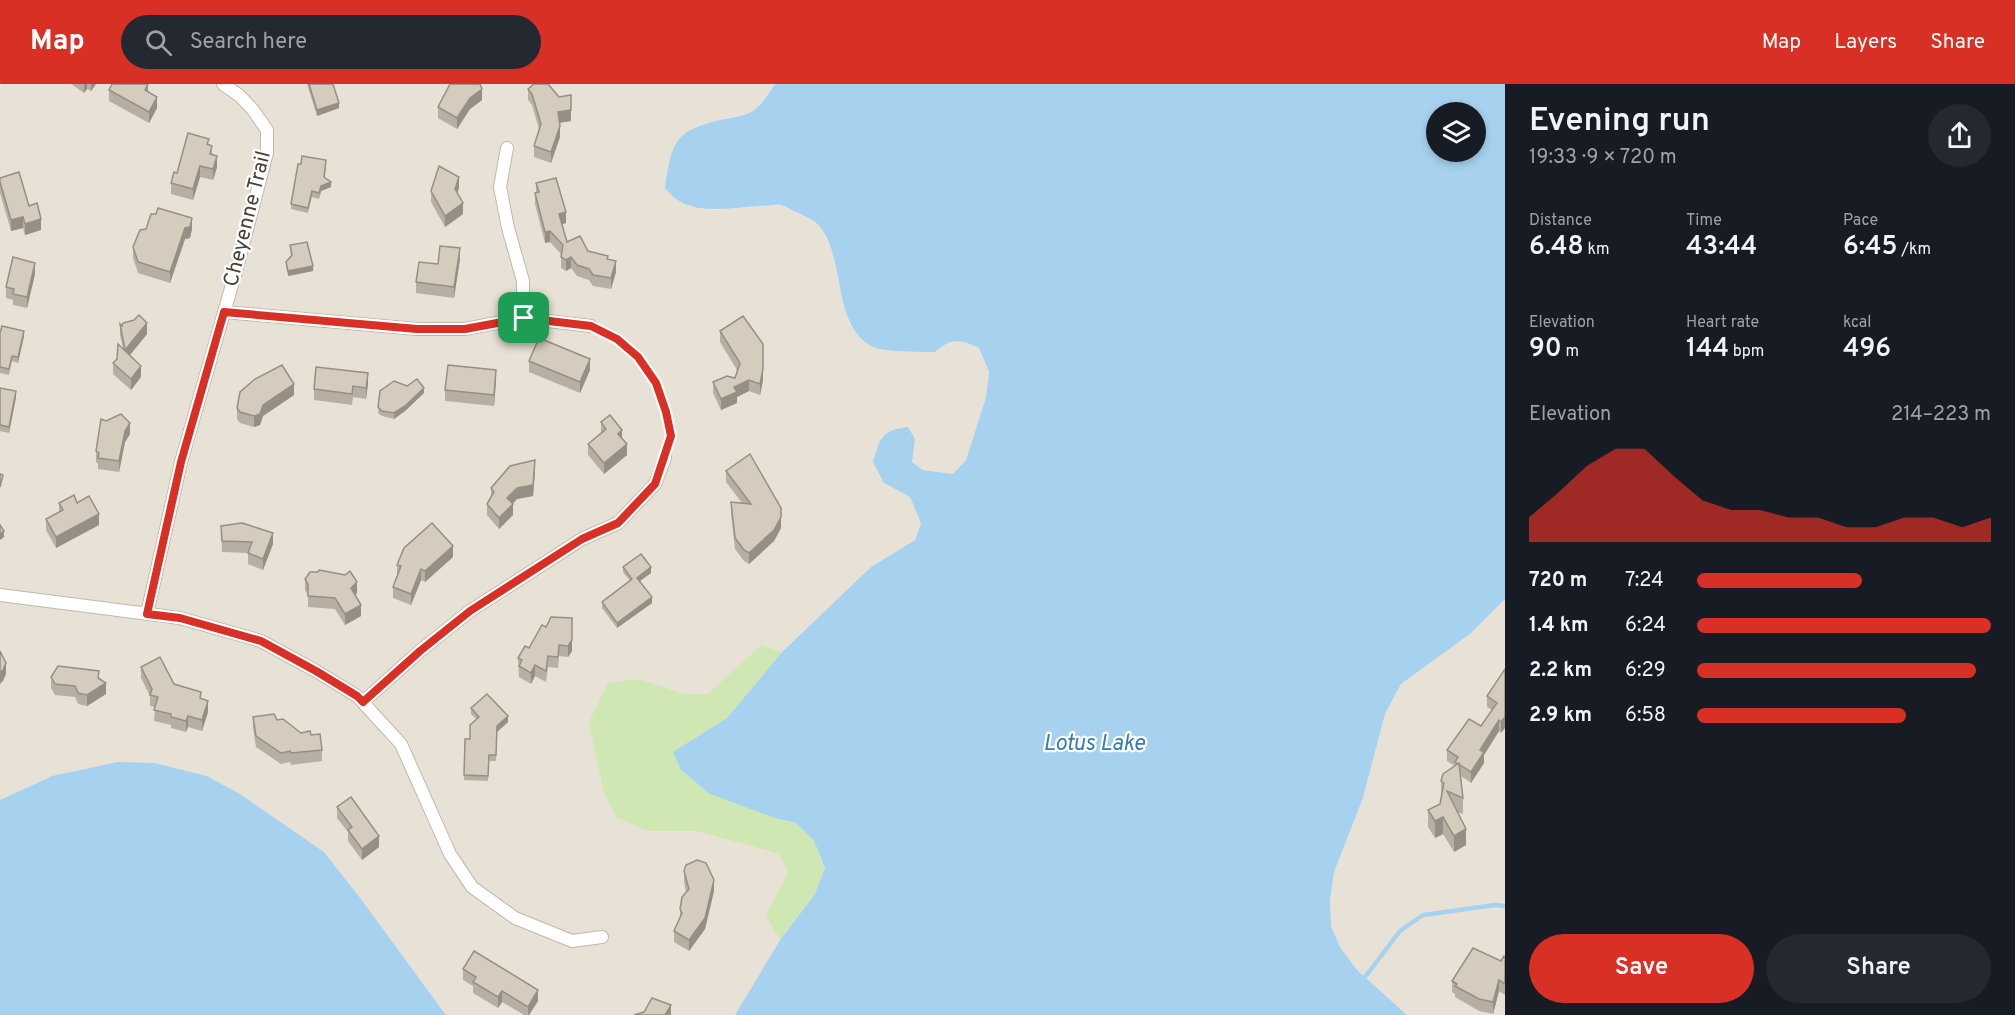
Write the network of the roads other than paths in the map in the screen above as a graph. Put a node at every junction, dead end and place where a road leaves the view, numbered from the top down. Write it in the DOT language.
graph roads {
  1 [pos="223,84"];
  2 [pos="507,148"];
  3 [pos="224,312"];
  4 [pos="524,318"];
  5 [pos="591,326"];
  6 [pos="665,458"];
  7 [pos="0,595"];
  8 [pos="147,614"];
  9 [pos="363,702"];
  10 [pos="602,937"];
  1 -- 3 [label="street, Cheyenne Trail"];
  2 -- 4 [label="street"];
  3 -- 4 [label="street"];
  3 -- 8 [label="street, Cheyenne Trail"];
  4 -- 5 [label="street"];
  5 -- 6 [label="lane"];
  6 -- 9 [label="street"];
  7 -- 8 [label="street"];
  8 -- 9 [label="street"];
  9 -- 10 [label="street"];
}
